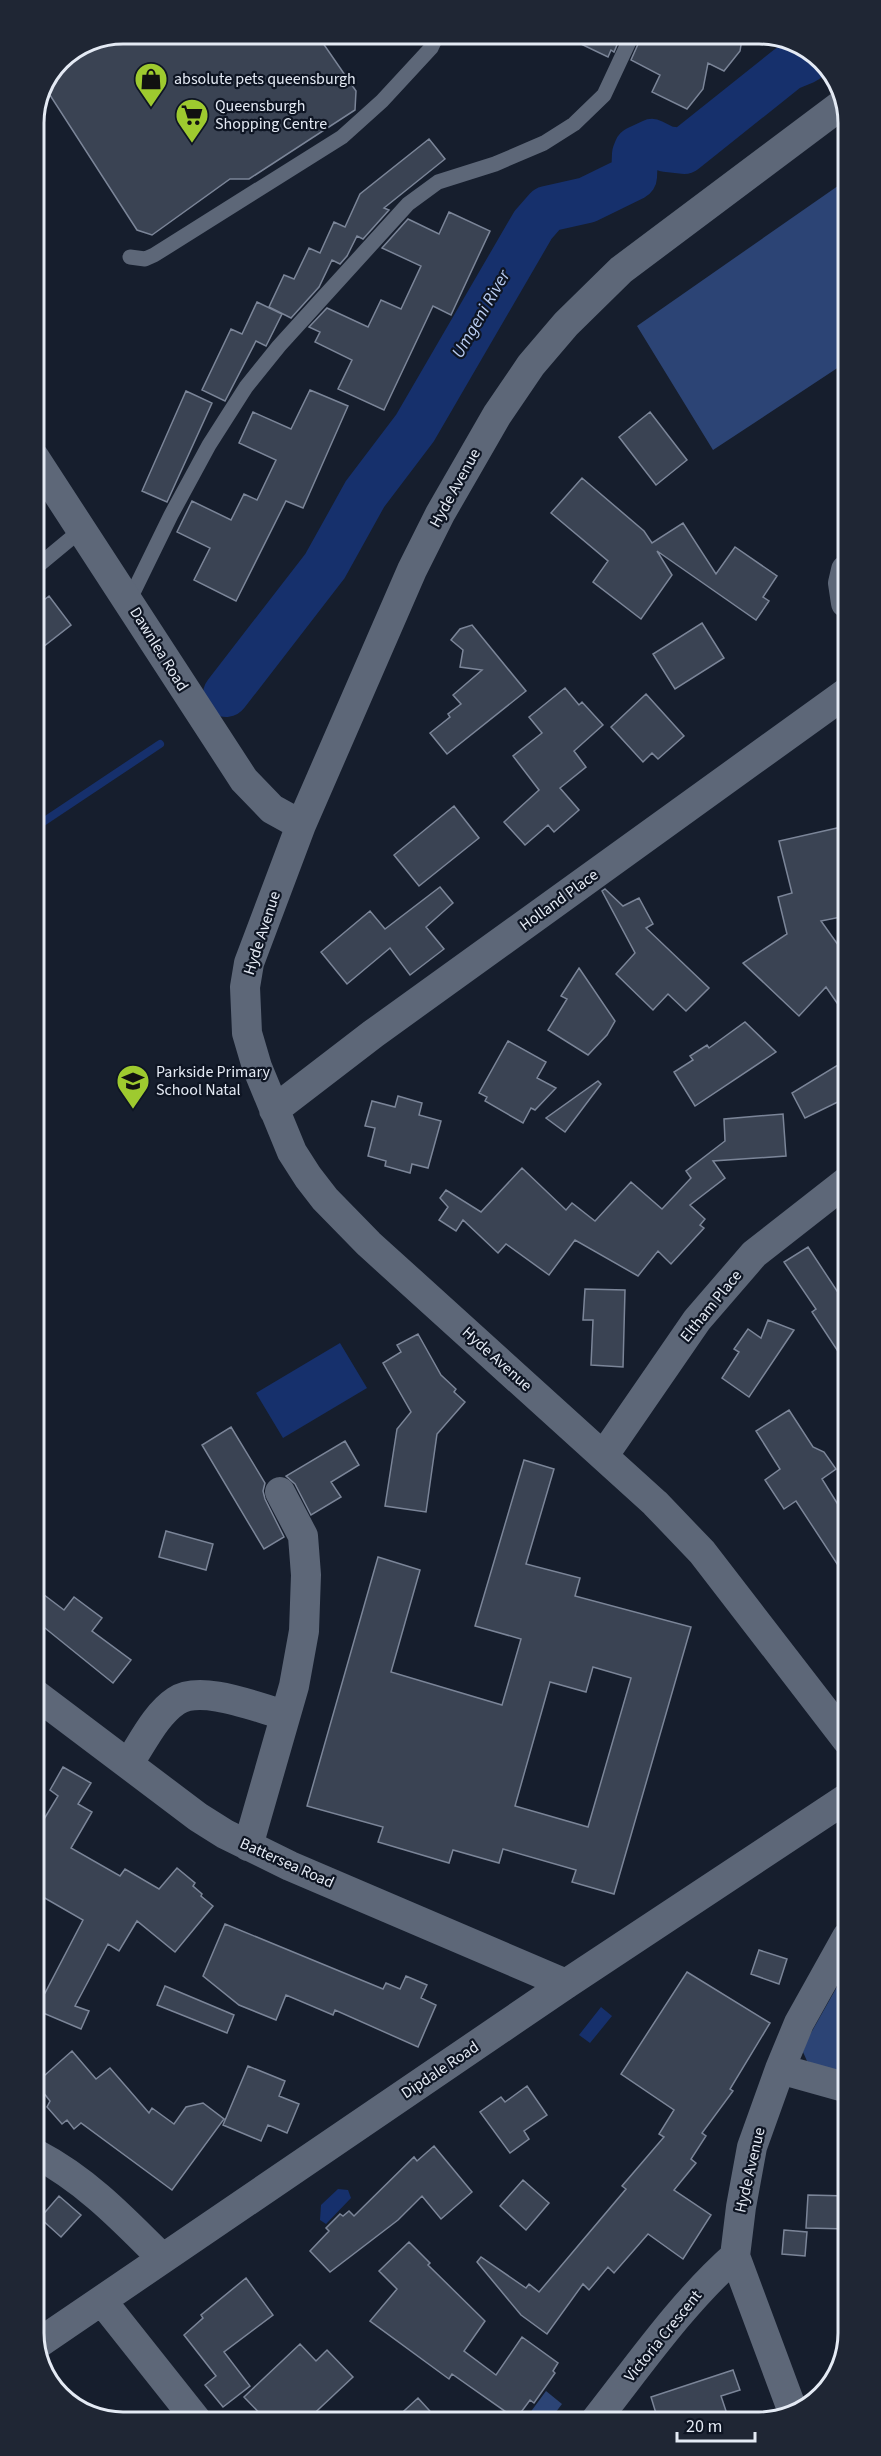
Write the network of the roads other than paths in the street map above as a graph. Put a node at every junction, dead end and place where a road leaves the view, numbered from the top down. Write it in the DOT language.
graph roads {
  1 [pos="433,44"];
  2 [pos="628,44"];
  3 [pos="836,109"];
  4 [pos="130,257"];
  5 [pos="44,473"];
  6 [pos="81,530"];
  7 [pos="44,561"];
  8 [pos="129,601"];
  9 [pos="838,699"];
  10 [pos="301,825"];
  11 [pos="274,1110"];
  12 [pos="838,1188"];
  13 [pos="604,1455"];
  14 [pos="280,1492"];
  15 [pos="44,1701"];
  16 [pos="285,1715"];
  17 [pos="838,1728"];
  18 [pos="128,1764"];
  19 [pos="838,1804"];
  20 [pos="248,1846"];
  21 [pos="838,1955"];
  22 [pos="566,1984"];
  23 [pos="780,2069"];
  24 [pos="838,2085"];
  25 [pos="44,2159"];
  26 [pos="735,2256"];
  27 [pos="162,2258"];
  28 [pos="102,2301"];
  29 [pos="44,2340"];
  30 [pos="790,2405"];
  31 [pos="190,2412"];
  32 [pos="602,2412"];
  1 -- 4 [label="lane"];
  2 -- 8 [label="lane"];
  3 -- 10 [label="street, Hyde Avenue"];
  5 -- 6 [label="street, Dawnlea Road"];
  6 -- 7 [label="lane"];
  6 -- 8 [label="street, Dawnlea Road"];
  8 -- 10 [label="street, Dawnlea Road"];
  9 -- 11 [label="street, Holland Place"];
  10 -- 11 [label="street, Hyde Avenue"];
  11 -- 13 [label="street, Hyde Avenue"];
  12 -- 13 [label="street, Eltham Place"];
  13 -- 17 [label="street, Hyde Avenue"];
  14 -- 16 [label="street"];
  15 -- 18 [label="street, Battersea Road"];
  16 -- 18 [label="street"];
  16 -- 20 [label="street"];
  18 -- 20 [label="street, Battersea Road"];
  19 -- 22 [label="street, Dipdale Road"];
  20 -- 22 [label="street, Battersea Road"];
  21 -- 23 [label="street, Hyde Avenue"];
  22 -- 27 [label="street, Dipdale Road"];
  23 -- 24 [label="street"];
  23 -- 26 [label="street, Hyde Avenue"];
  25 -- 27 [label="street"];
  26 -- 30 [label="street, Hyde Avenue"];
  26 -- 32 [label="street, Victoria Crescent"];
  27 -- 28 [label="street, Dipdale Road"];
  28 -- 29 [label="street, Dipdale Road"];
  28 -- 31 [label="street"];
}
